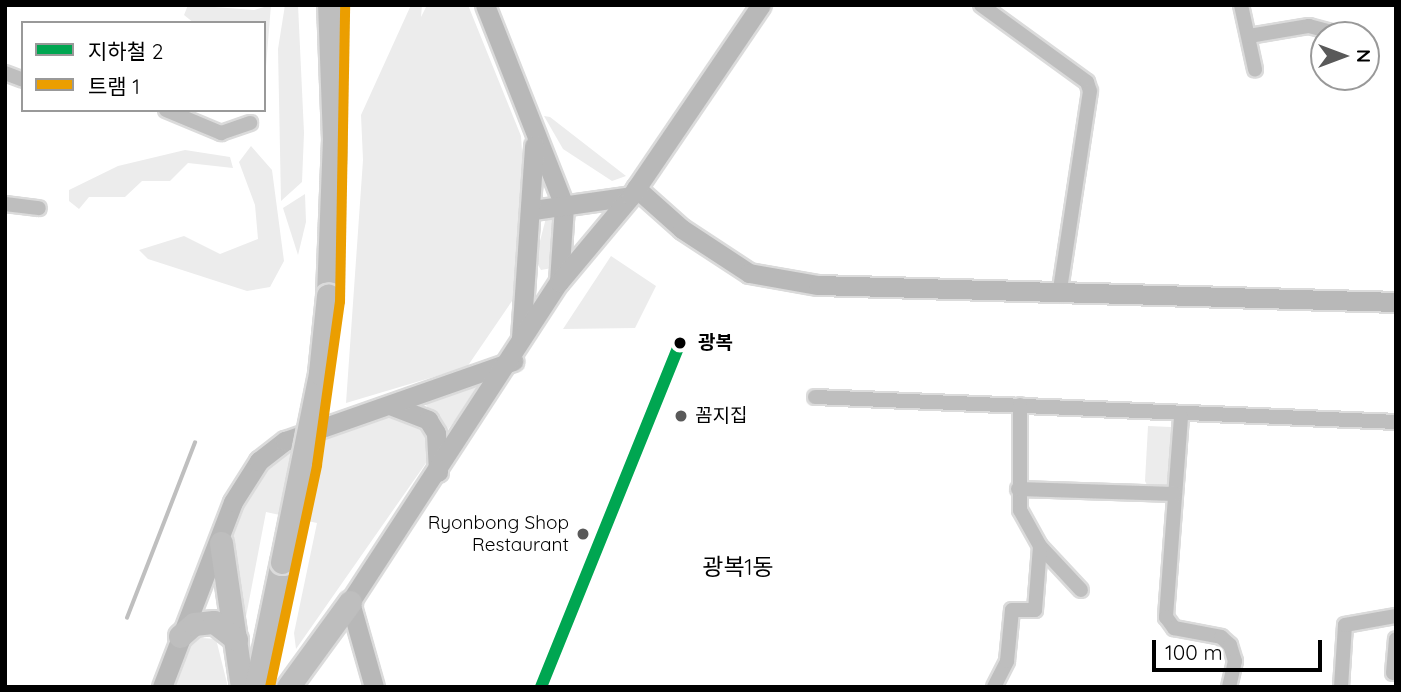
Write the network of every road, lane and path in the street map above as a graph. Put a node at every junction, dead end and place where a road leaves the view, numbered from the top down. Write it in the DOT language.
graph roads {
  1 [pos="329,5"];
  2 [pos="485,5"];
  3 [pos="761,5"];
  4 [pos="981,5"];
  5 [pos="1241,5"];
  6 [pos="1310,26"];
  7 [pos="1249,36"];
  8 [pos="1255,69"];
  9 [pos="171,112"];
  10 [pos="250,123"];
  11 [pos="533,126"];
  12 [pos="634,192"];
  13 [pos="5,204"];
  14 [pos="564,206"];
  15 [pos="39,208"];
  16 [pos="533,210"];
  17 [pos="559,282"];
  18 [pos="527,286"];
  19 [pos="1059,296"];
  20 [pos="1396,302"];
  21 [pos="517,352"];
  22 [pos="815,397"];
  23 [pos="388,405"];
  24 [pos="1020,405"];
  25 [pos="1181,417"];
  26 [pos="1396,422"];
  27 [pos="438,472"];
  28 [pos="1018,489"];
  29 [pos="1175,494"];
  30 [pos="221,543"];
  31 [pos="1040,546"];
  32 [pos="1081,590"];
  33 [pos="350,602"];
  34 [pos="1396,615"];
  35 [pos="180,636"];
  36 [pos="236,639"];
  37 [pos="1396,639"];
  38 [pos="1393,673"];
  39 [pos="162,687"];
  40 [pos="242,687"];
  41 [pos="256,687"];
  42 [pos="288,687"];
  43 [pos="374,687"];
  44 [pos="994,687"];
  45 [pos="1229,687"];
  46 [pos="1341,687"];
  1 -- 41 [label="highway, bridge"];
  2 -- 11 [label="main road"];
  3 -- 12 [label="main road"];
  4 -- 19 [label="street"];
  5 -- 7 [label="street"];
  6 -- 7 [label="street"];
  7 -- 8 [label="street"];
  9 -- 10 [label="street"];
  11 -- 14 [label="main road"];
  11 -- 16 [label="main road"];
  12 -- 14 [label="main road"];
  12 -- 17 [label="main road"];
  12 -- 19 [label="main road"];
  13 -- 15 [label="street"];
  14 -- 16 [label="main road"];
  14 -- 17 [label="main road"];
  16 -- 18 [label="main road"];
  17 -- 18 [label="main road"];
  17 -- 21 [label="main road"];
  18 -- 21 [label="main road"];
  19 -- 20 [label="main road"];
  21 -- 23 [label="main road"];
  21 -- 27 [label="main road"];
  22 -- 24 [label="street"];
  23 -- 27 [label="main road"];
  23 -- 30 [label="main road"];
  24 -- 25 [label="street"];
  24 -- 28 [label="street"];
  25 -- 26 [label="street"];
  25 -- 29 [label="street"];
  27 -- 33 [label="main road"];
  28 -- 29 [label="street"];
  28 -- 31 [label="street"];
  29 -- 45 [label="street"];
  30 -- 35 [label="main road"];
  30 -- 36 [label="highway"];
  31 -- 32 [label="street"];
  31 -- 44 [label="street"];
  33 -- 42 [label="highway"];
  33 -- 43 [label="main road"];
  34 -- 46 [label="street"];
  35 -- 36 [label="highway"];
  35 -- 39 [label="main road"];
  36 -- 40 [label="highway"];
  37 -- 38 [label="street"];
}
